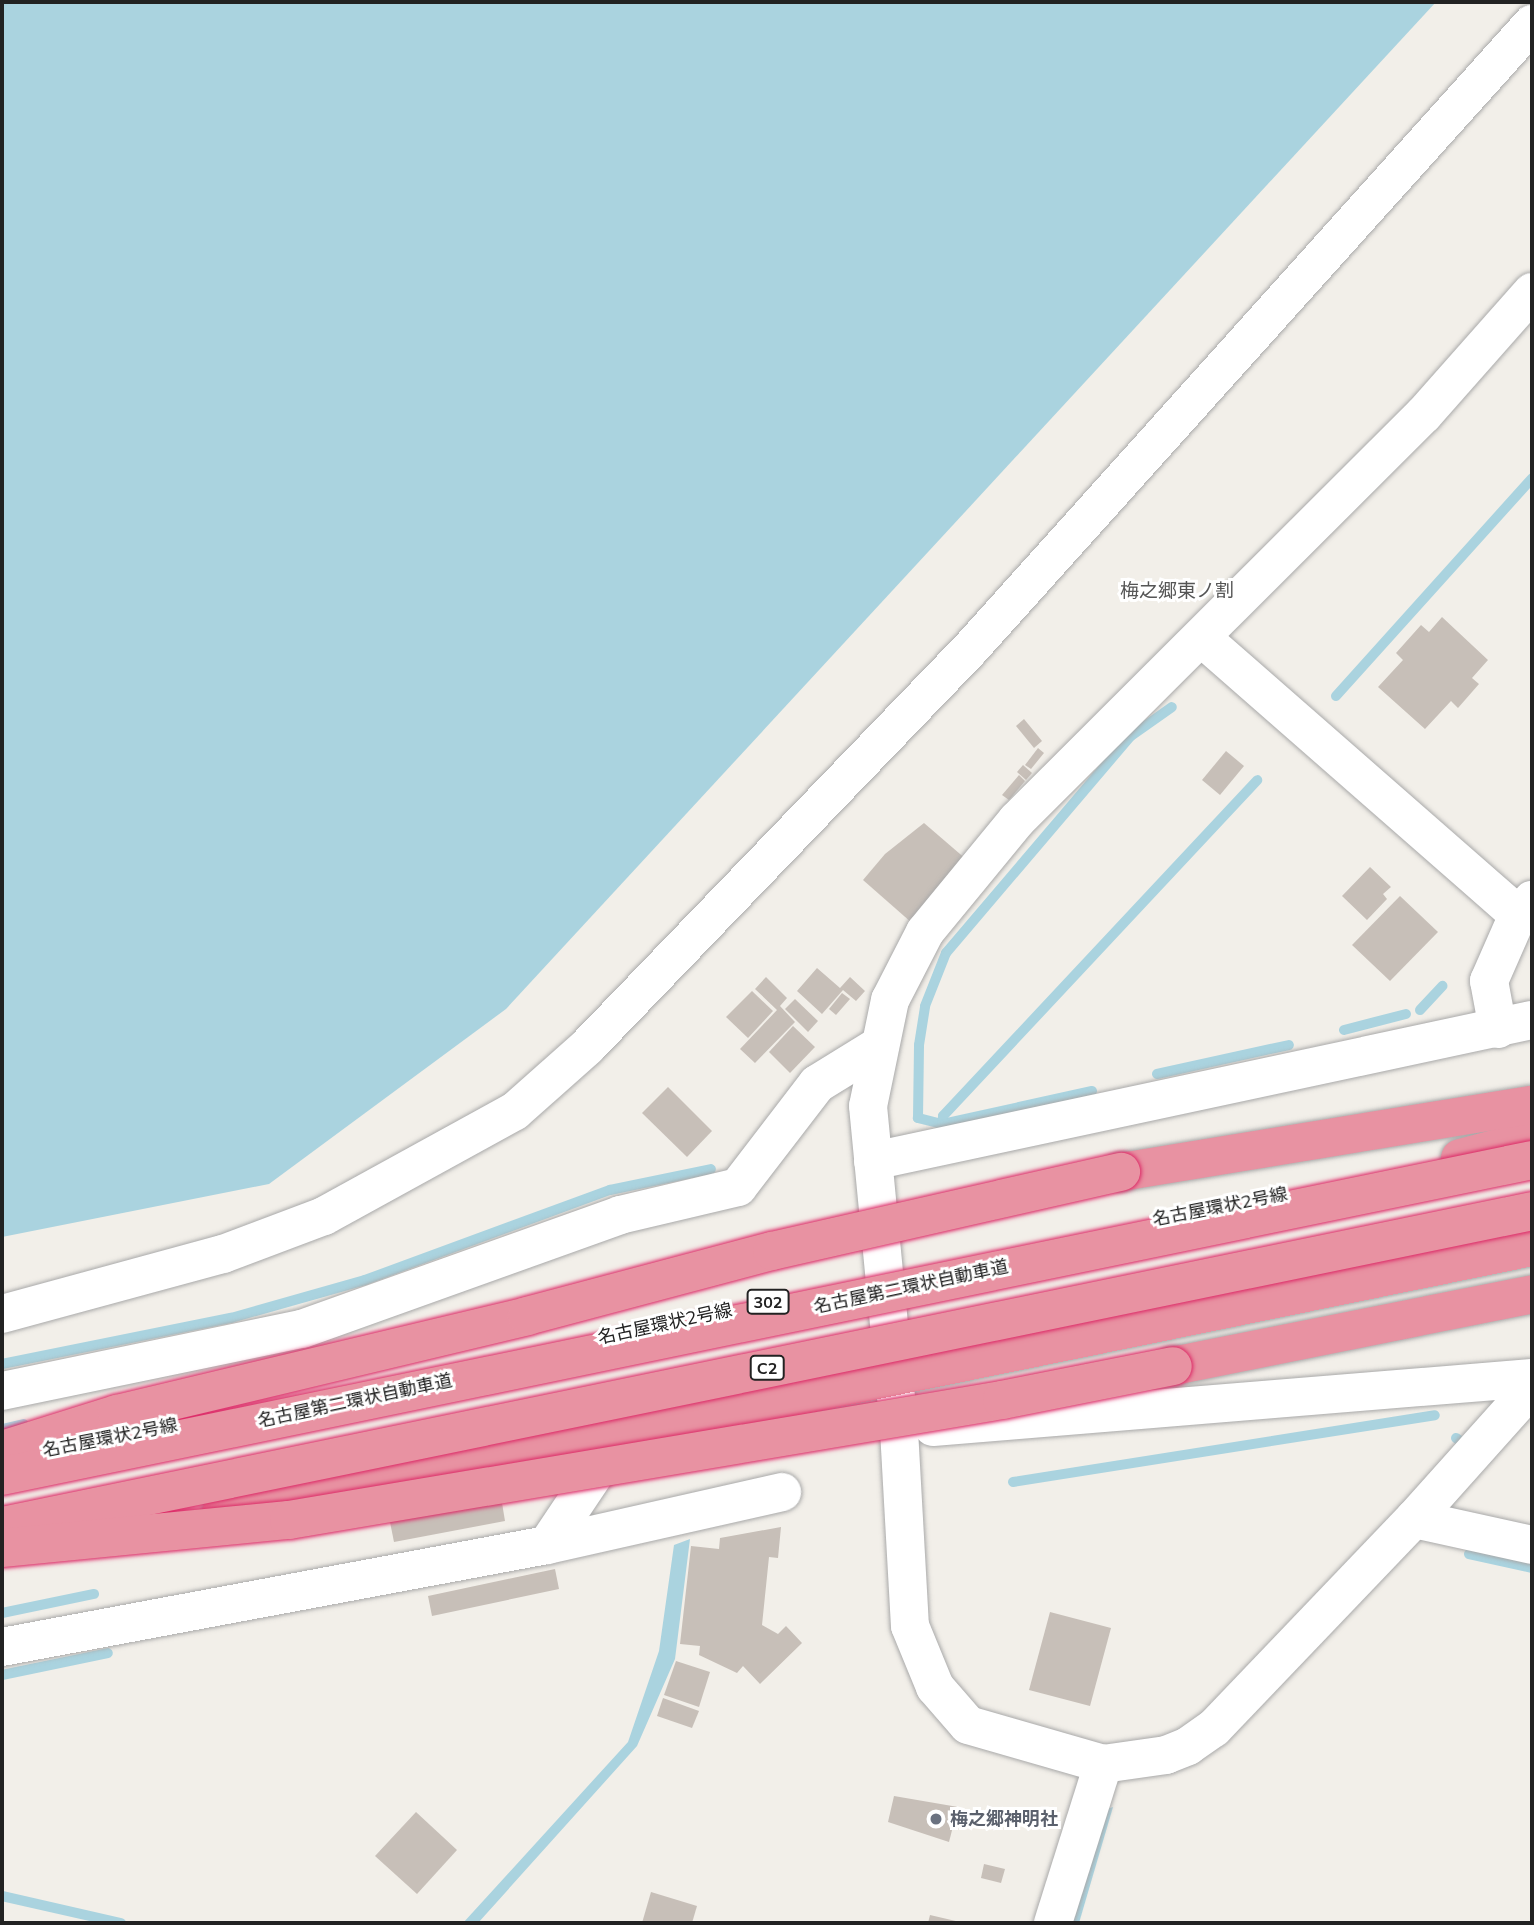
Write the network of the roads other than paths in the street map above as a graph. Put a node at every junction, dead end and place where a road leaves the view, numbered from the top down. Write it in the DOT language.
graph roads {
  1 [pos="1532,24"];
  2 [pos="1532,292"];
  3 [pos="1202,638"];
  4 [pos="1525,908"];
  5 [pos="1515,1025"];
  6 [pos="877,1047"];
  7 [pos="1532,1105"];
  8 [pos="1532,1139"];
  9 [pos="1532,1160"];
  10 [pos="873,1161"];
  11 [pos="1532,1210"];
  12 [pos="1532,1247"];
  13 [pos="885,1277"];
  14 [pos="1532,1294"];
  15 [pos="2,1314"];
  16 [pos="894,1374"];
  17 [pos="1532,1377"];
  18 [pos="1532,1387"];
  19 [pos="2,1391"];
  20 [pos="626,1428"];
  21 [pos="899,1430"];
  22 [pos="2,1450"];
  23 [pos="2,1460"];
  24 [pos="2,1476"];
  25 [pos="782,1492"];
  26 [pos="1414,1519"];
  27 [pos="2,1526"];
  28 [pos="547,1545"];
  29 [pos="1532,1545"];
  30 [pos="2,1548"];
  31 [pos="2,1563"];
  32 [pos="2,1647"];
  33 [pos="1103,1764"];
  34 [pos="1053,1923"];
  1 -- 15 [label="street"];
  2 -- 3 [label="street"];
  3 -- 4 [label="street"];
  3 -- 6 [label="street"];
  4 -- 5 [label="street"];
  5 -- 10 [label="street"];
  6 -- 10 [label="street"];
  6 -- 19 [label="street"];
  7 -- 22 [label="highway, bridge"];
  8 -- 13 [label="highway, 名古屋環状2号線 / 302"];
  9 -- 24 [label="highway, 名古屋第二環状自動車道, bridge"];
  10 -- 13 [label="street"];
  11 -- 27 [label="highway, C2, bridge"];
  12 -- 16 [label="highway"];
  13 -- 16 [label="street"];
  13 -- 23 [label="highway, 名古屋環状2号線 / 302"];
  14 -- 30 [label="highway, bridge"];
  16 -- 20 [label="highway"];
  16 -- 21 [label="street"];
  17 -- 21 [label="street"];
  18 -- 26 [label="street"];
  20 -- 28 [label="street"];
  20 -- 31 [label="highway"];
  21 -- 33 [label="street"];
  25 -- 28 [label="street"];
  26 -- 29 [label="street"];
  26 -- 33 [label="street"];
  28 -- 32 [label="street"];
  33 -- 34 [label="street"];
}
